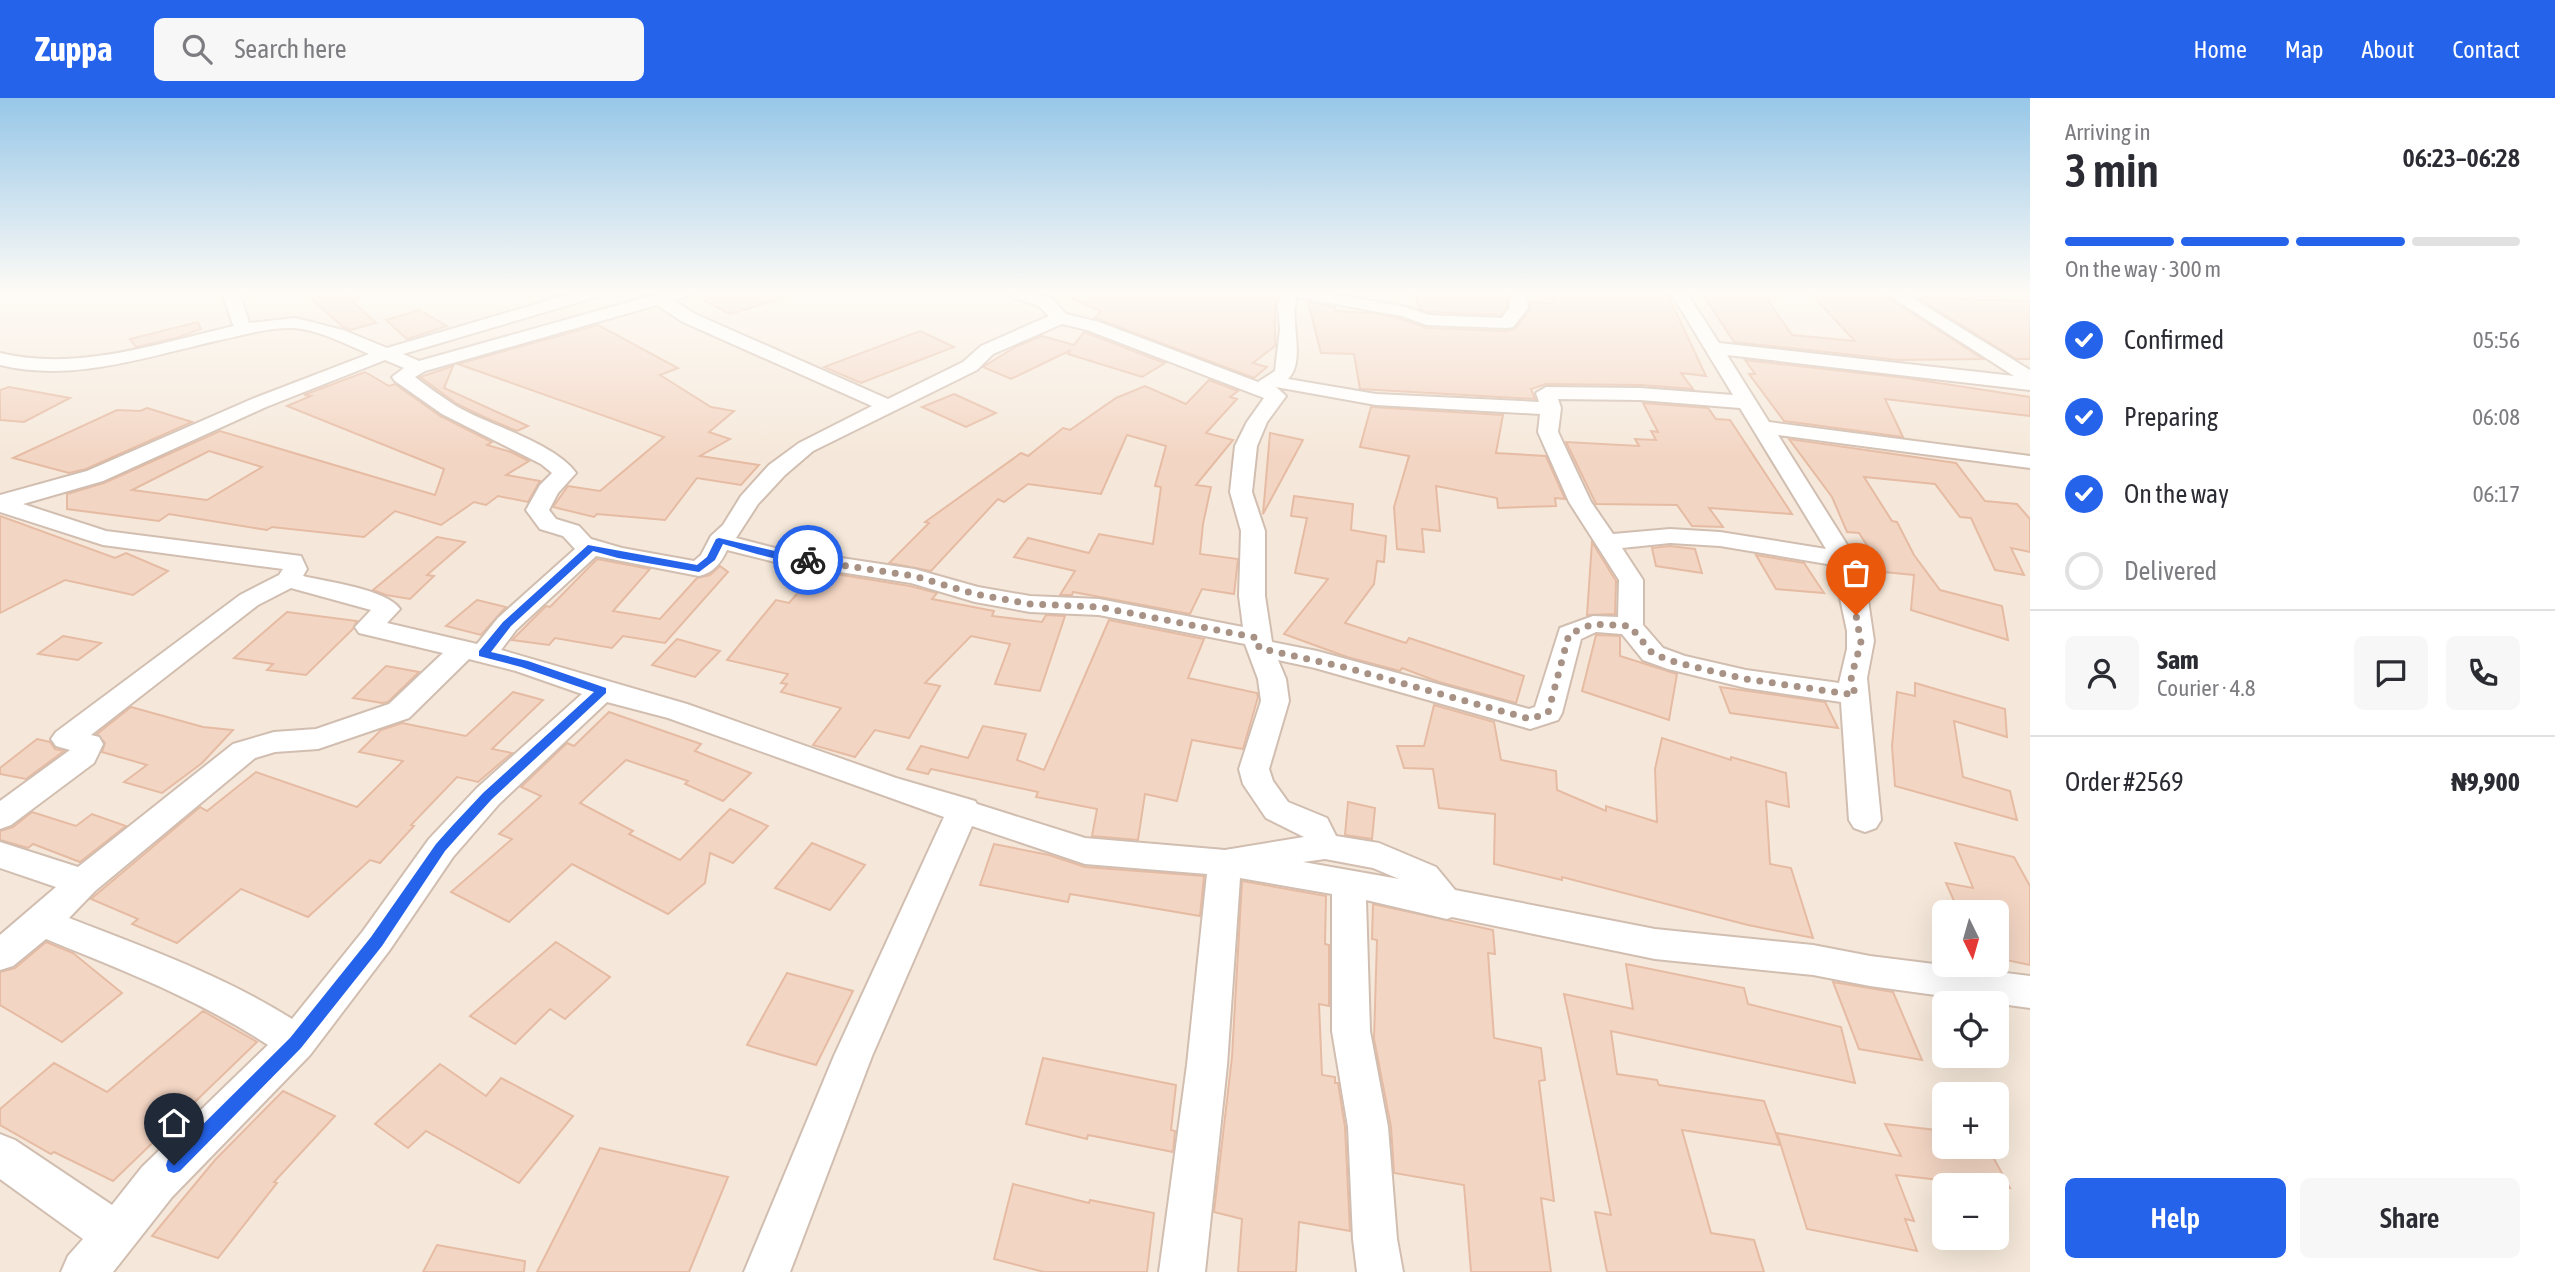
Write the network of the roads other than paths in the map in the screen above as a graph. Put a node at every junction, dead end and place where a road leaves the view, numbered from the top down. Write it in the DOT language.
graph roads {
  1 [pos="162,348"];
  2 [pos="369,348"];
  3 [pos="406,348"];
  4 [pos="486,348"];
  5 [pos="756,348"];
  6 [pos="992,348"];
  7 [pos="1146,348"];
  8 [pos="1287,348"];
  9 [pos="1711,348"];
  10 [pos="1981,348"];
  11 [pos="385,354"];
  12 [pos="0,359"];
  13 [pos="418,367"];
  14 [pos="2030,378"];
  15 [pos="2030,384"];
  16 [pos="1269,388"];
  17 [pos="1745,402"];
  18 [pos="890,407"];
  19 [pos="1551,408"];
  20 [pos="1761,427"];
  21 [pos="2029,464"];
  22 [pos="0,503"];
  23 [pos="719,541"];
  24 [pos="1606,542"];
  25 [pos="592,547"];
  26 [pos="1844,559"];
  27 [pos="288,580"];
  28 [pos="1630,626"];
  29 [pos="1259,643"];
  30 [pos="474,652"];
  31 [pos="602,691"];
  32 [pos="1855,695"];
  33 [pos="964,809"];
  34 [pos="0,817"];
  35 [pos="1865,820"];
  36 [pos="1325,846"];
  37 [pos="0,855"];
  38 [pos="1225,863"];
  39 [pos="83,882"];
  40 [pos="1349,883"];
  41 [pos="1447,905"];
  42 [pos="42,922"];
  43 [pos="0,954"];
  44 [pos="2030,992"];
  45 [pos="296,1043"];
  46 [pos="0,1154"];
  47 [pos="121,1228"];
  48 [pos="84,1272"];
  49 [pos="767,1272"];
  50 [pos="1182,1272"];
  51 [pos="1380,1272"];
  1 -- 12 [label="street"];
  2 -- 11 [label="street"];
  3 -- 11 [label="street"];
  4 -- 13 [label="street"];
  5 -- 18 [label="street"];
  6 -- 18 [label="street"];
  7 -- 16 [label="street"];
  8 -- 16 [label="street"];
  9 -- 15 [label="street"];
  9 -- 17 [label="street"];
  10 -- 14 [label="street"];
  11 -- 13 [label="street"];
  11 -- 22 [label="street"];
  13 -- 25 [label="street"];
  16 -- 19 [label="street"];
  16 -- 29 [label="street"];
  17 -- 19 [label="street"];
  17 -- 20 [label="street"];
  18 -- 23 [label="street"];
  19 -- 24 [label="street"];
  20 -- 21 [label="street"];
  20 -- 26 [label="street"];
  22 -- 27 [label="street"];
  23 -- 25 [label="street"];
  23 -- 29 [label="street"];
  24 -- 26 [label="street"];
  24 -- 28 [label="street"];
  25 -- 30 [label="street"];
  26 -- 32 [label="street"];
  27 -- 30 [label="street"];
  27 -- 34 [label="street"];
  28 -- 29 [label="street"];
  28 -- 32 [label="street"];
  29 -- 36 [label="street"];
  30 -- 31 [label="street"];
  30 -- 39 [label="street"];
  31 -- 33 [label="street"];
  31 -- 45 [label="street"];
  32 -- 35 [label="street"];
  33 -- 38 [label="street"];
  33 -- 49 [label="street"];
  36 -- 38 [label="street"];
  36 -- 41 [label="street"];
  37 -- 39 [label="street"];
  38 -- 40 [label="street"];
  38 -- 50 [label="street"];
  39 -- 42 [label="street"];
  40 -- 41 [label="street"];
  40 -- 51 [label="street"];
  41 -- 44 [label="street"];
  42 -- 43 [label="street"];
  42 -- 45 [label="street"];
  45 -- 47 [label="street"];
  46 -- 47 [label="street"];
  47 -- 48 [label="street"];
}
